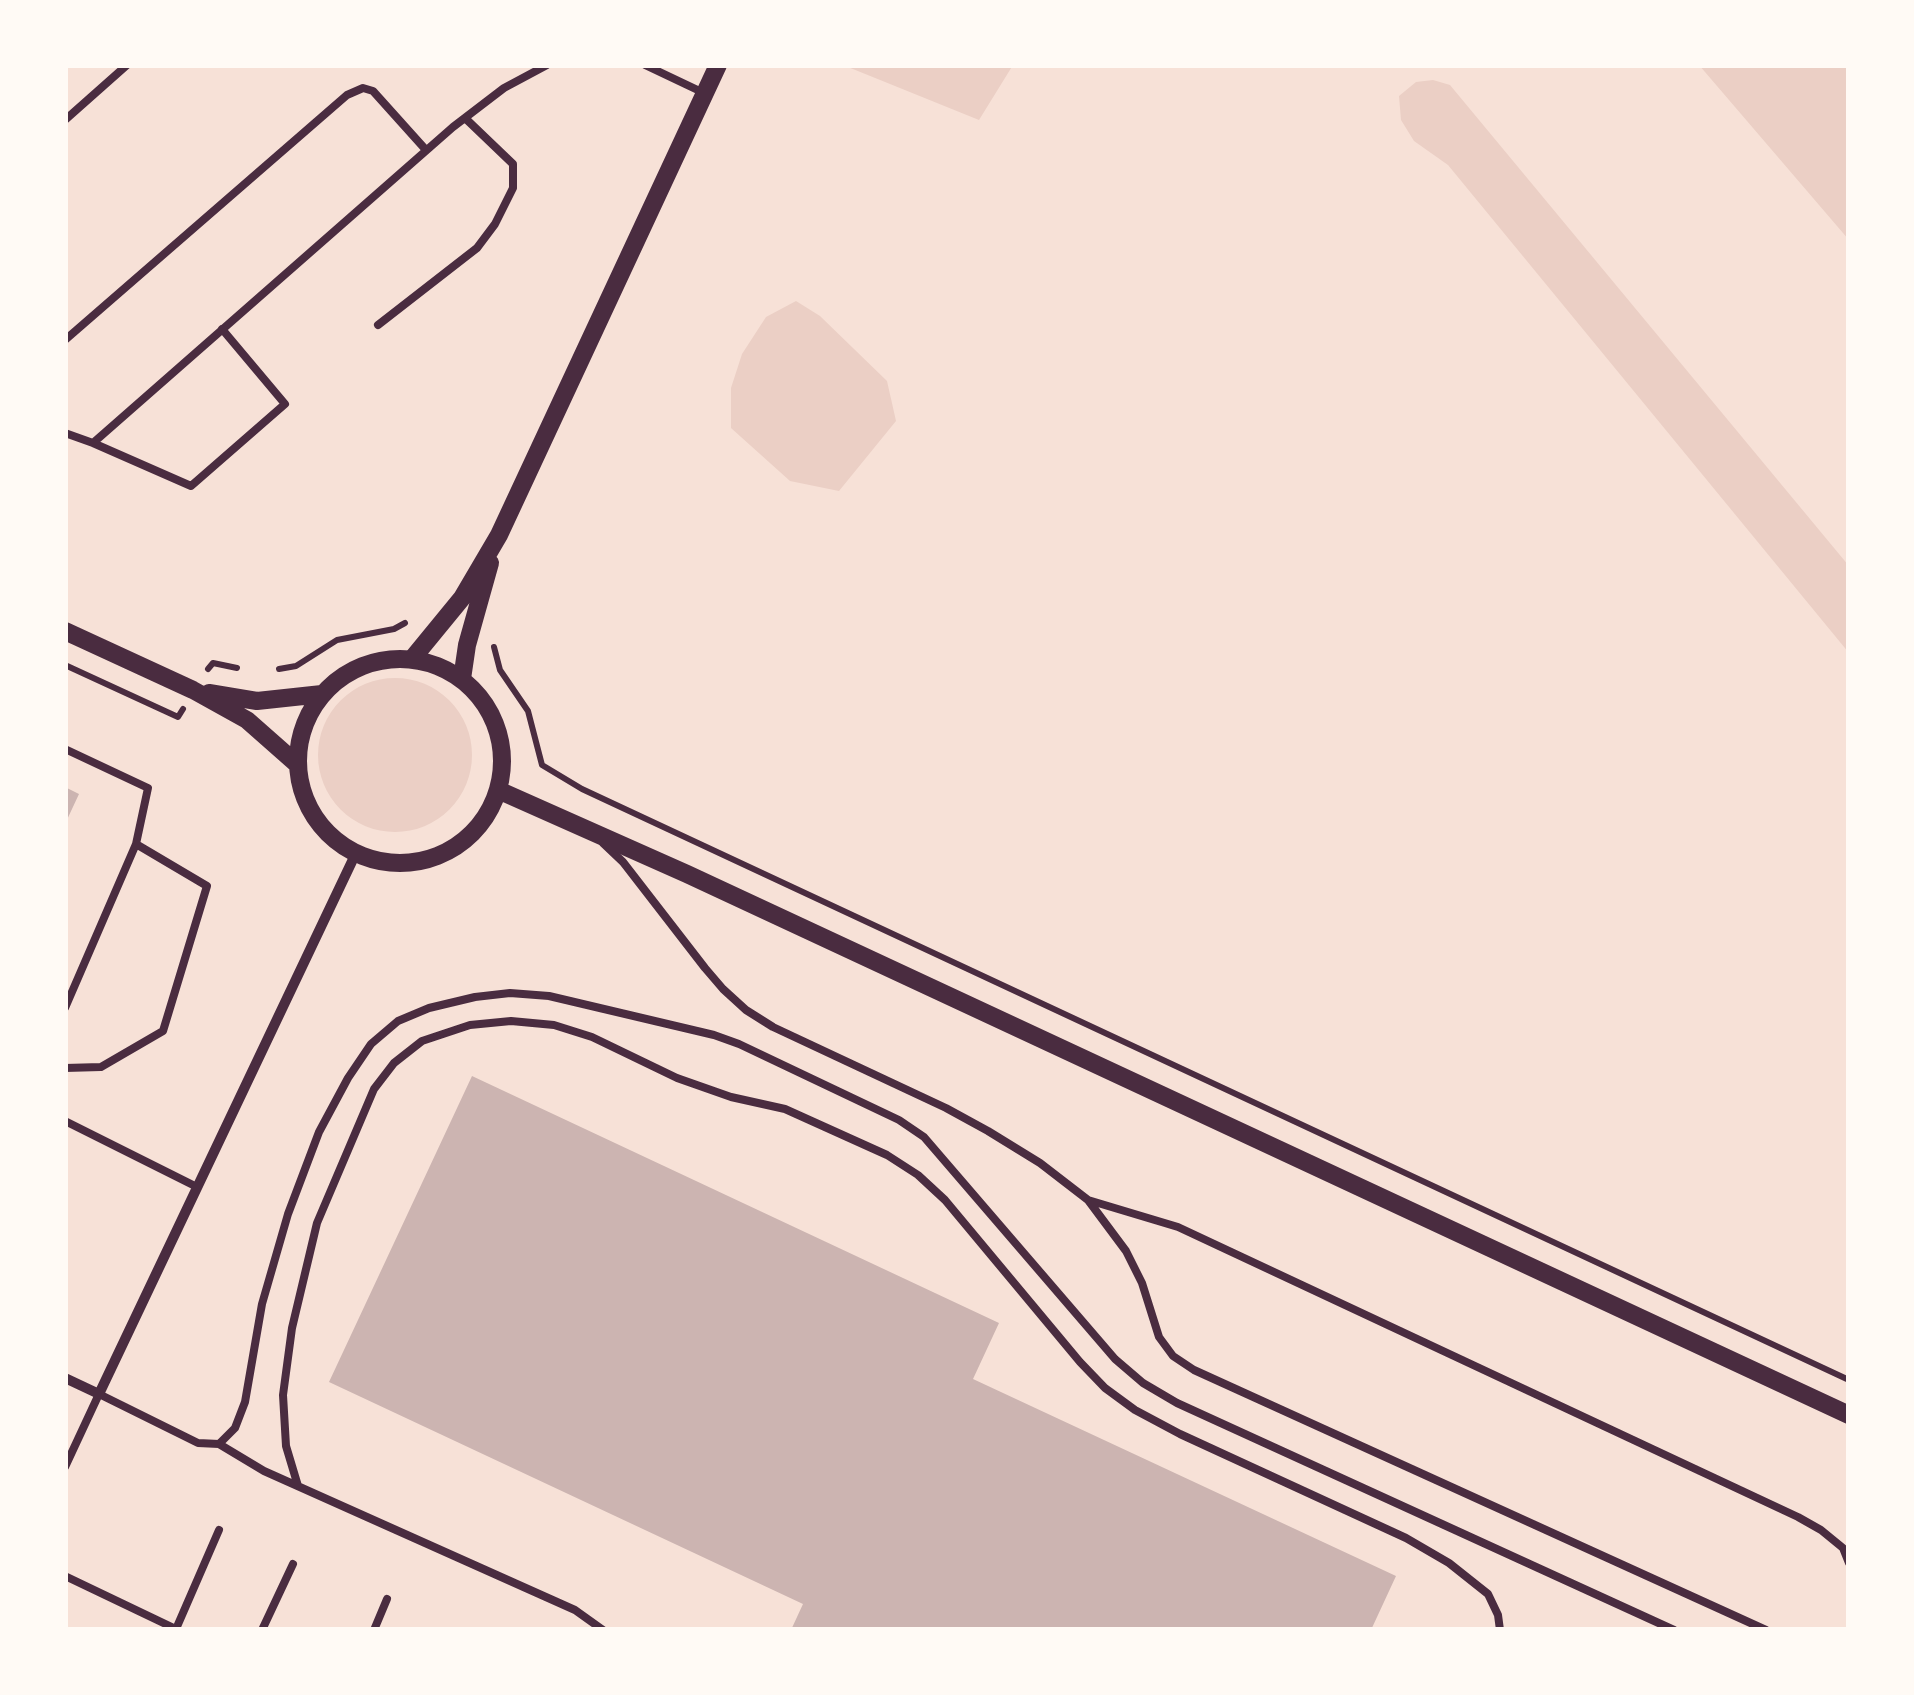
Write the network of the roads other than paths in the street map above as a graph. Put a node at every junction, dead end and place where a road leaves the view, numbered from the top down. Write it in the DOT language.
graph roads {
  1 [pos="127,65"];
  2 [pos="547,65"];
  3 [pos="645,65"];
  4 [pos="718,65"];
  5 [pos="705,93"];
  6 [pos="465,118"];
  7 [pos="65,120"];
  8 [pos="426,150"];
  9 [pos="378,325"];
  10 [pos="222,330"];
  11 [pos="65,340"];
  12 [pos="65,432"];
  13 [pos="93,443"];
  14 [pos="499,536"];
  15 [pos="65,630"];
  16 [pos="412,659"];
  17 [pos="462,679"];
  18 [pos="193,690"];
  19 [pos="322,694"];
  20 [pos="65,749"];
  21 [pos="298,765"];
  22 [pos="498,790"];
  23 [pos="588,830"];
  24 [pos="136,844"];
  25 [pos="356,853"];
  26 [pos="65,1008"];
  27 [pos="65,1068"];
  28 [pos="65,1121"];
  29 [pos="197,1187"];
  30 [pos="1088,1200"];
  31 [pos="65,1378"];
  32 [pos="99,1394"];
  33 [pos="1849,1414"];
  34 [pos="219,1444"];
  35 [pos="65,1467"];
  36 [pos="298,1486"];
  37 [pos="219,1530"];
  38 [pos="1849,1563"];
  39 [pos="293,1564"];
  40 [pos="65,1576"];
  41 [pos="387,1598"];
  42 [pos="177,1630"];
  43 [pos="262,1630"];
  44 [pos="374,1630"];
  45 [pos="604,1630"];
  46 [pos="1500,1630"];
  47 [pos="1674,1630"];
  48 [pos="1766,1630"];
  1 -- 7 [label="lane"];
  2 -- 6 [label="lane"];
  3 -- 5 [label="lane"];
  4 -- 5 [label="street"];
  5 -- 14 [label="street"];
  6 -- 8 [label="lane"];
  6 -- 9 [label="lane"];
  8 -- 10 [label="lane"];
  8 -- 11 [label="lane"];
  10 -- 13 [label="lane"];
  10 -- 13 [label="lane"];
  12 -- 13 [label="lane"];
  14 -- 16 [label="street"];
  14 -- 17 [label="street"];
  15 -- 18 [label="street"];
  16 -- 17 [label="street"];
  16 -- 19 [label="street"];
  17 -- 22 [label="street"];
  18 -- 19 [label="street"];
  18 -- 21 [label="street"];
  19 -- 21 [label="street"];
  20 -- 24 [label="lane"];
  21 -- 25 [label="street"];
  22 -- 23 [label="street"];
  22 -- 25 [label="street"];
  23 -- 30 [label="lane"];
  23 -- 33 [label="street"];
  24 -- 26 [label="lane"];
  24 -- 27 [label="lane"];
  25 -- 29 [label="street"];
  28 -- 29 [label="lane"];
  29 -- 32 [label="street"];
  30 -- 38 [label="lane"];
  30 -- 48 [label="lane"];
  31 -- 32 [label="street"];
  32 -- 34 [label="lane"];
  32 -- 35 [label="lane"];
  34 -- 36 [label="lane"];
  34 -- 47 [label="lane"];
  36 -- 45 [label="lane"];
  36 -- 46 [label="lane"];
  37 -- 42 [label="lane"];
  39 -- 43 [label="lane"];
  40 -- 42 [label="lane"];
  41 -- 44 [label="lane"];
}
